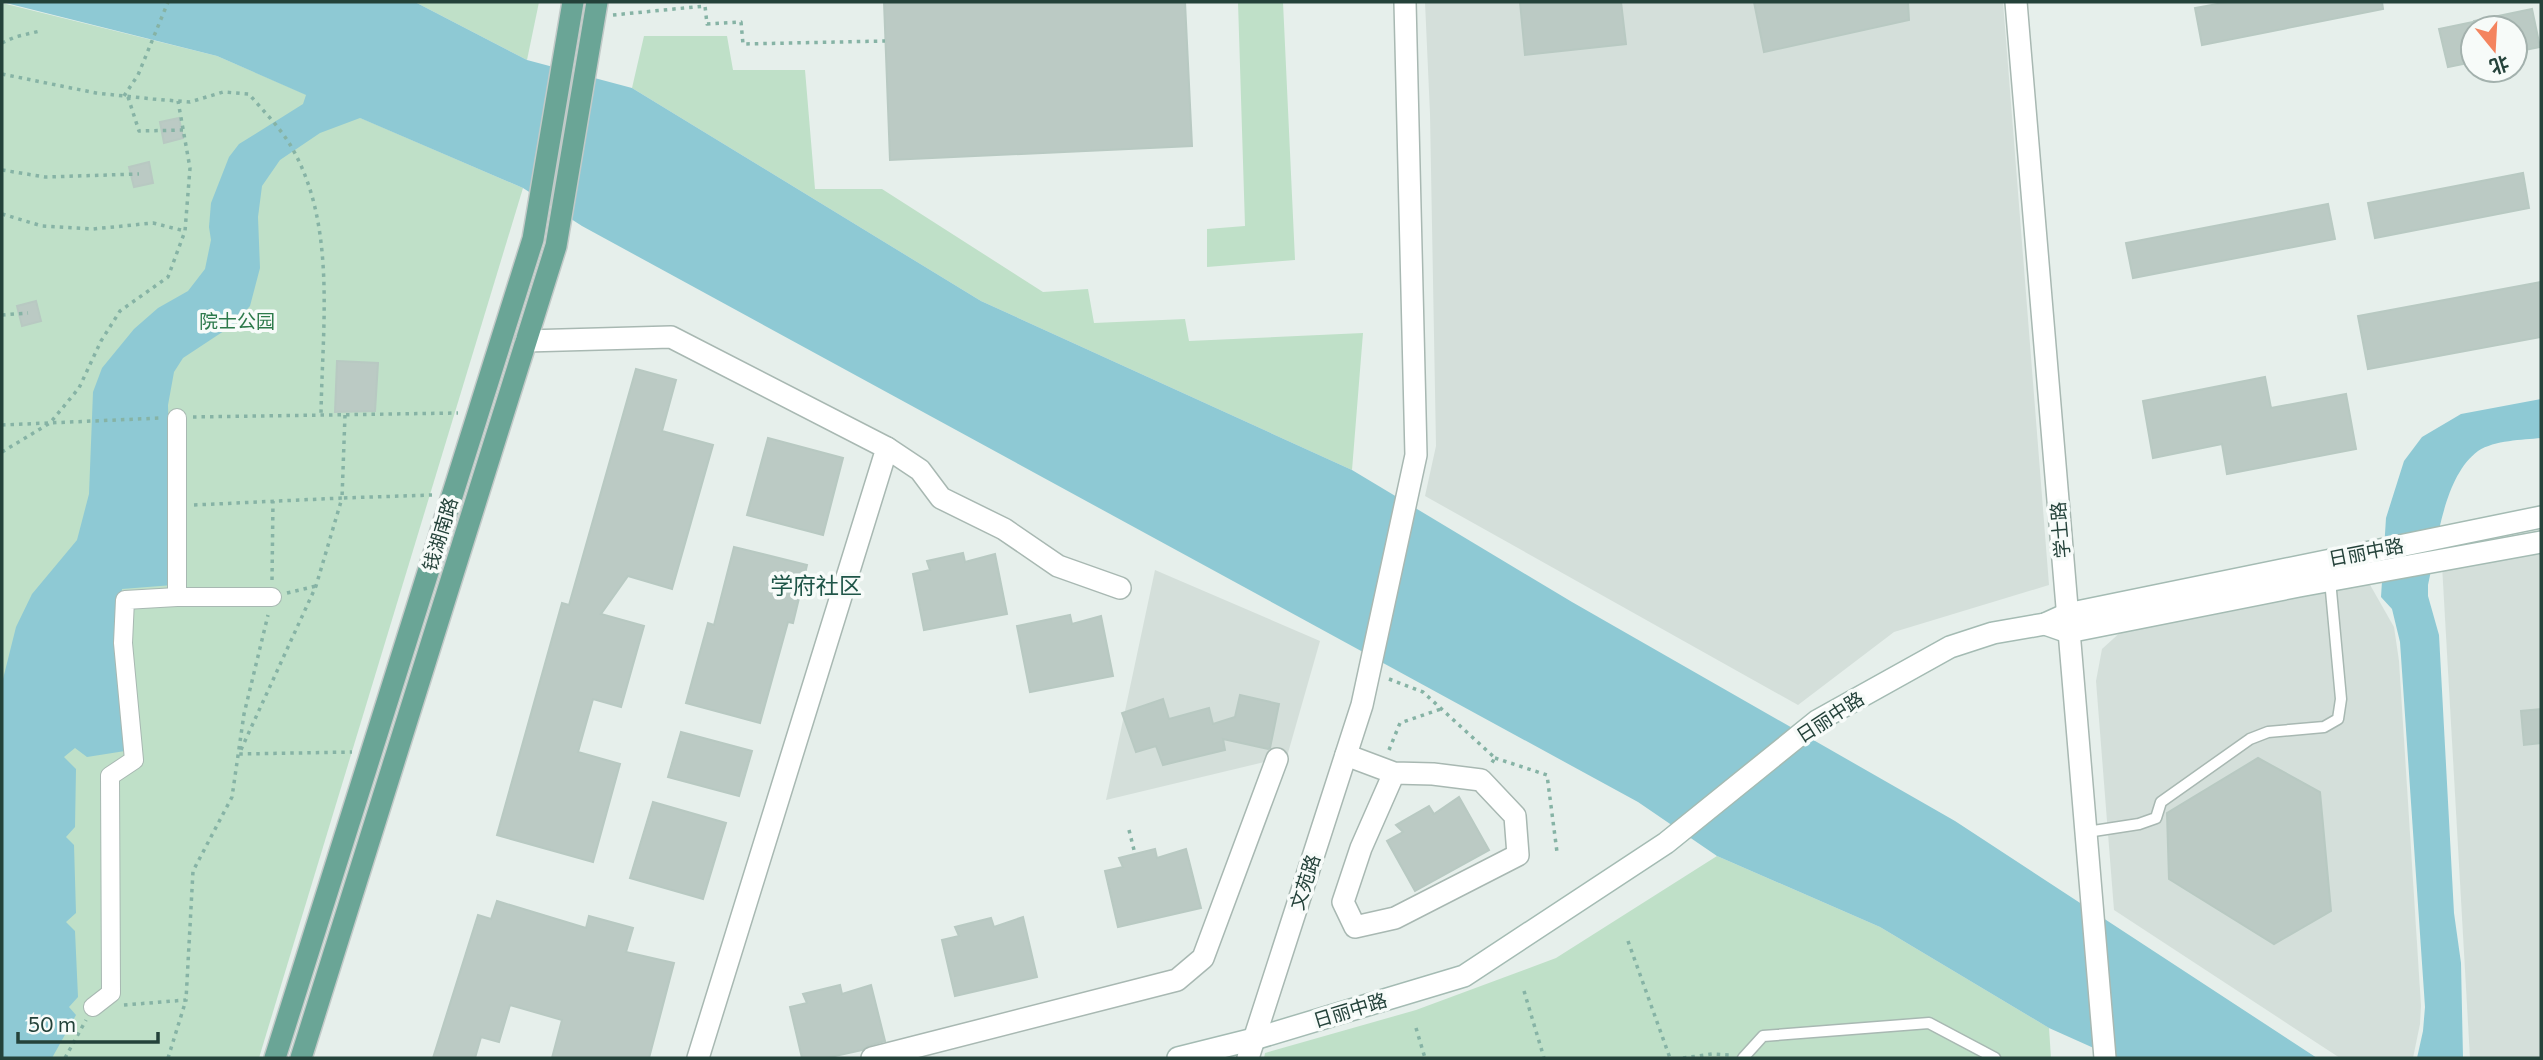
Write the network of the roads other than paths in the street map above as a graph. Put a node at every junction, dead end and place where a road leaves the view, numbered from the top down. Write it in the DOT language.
graph roads {
  1 [pos="573,2"];
  2 [pos="1405,2"];
  3 [pos="2016,2"];
  4 [pos="596,9"];
  5 [pos="526,341"];
  6 [pos="174,418"];
  7 [pos="887,448"];
  8 [pos="2541,517"];
  9 [pos="2541,542"];
  10 [pos="2353,565"];
  11 [pos="2330,580"];
  12 [pos="1120,588"];
  13 [pos="177,597"];
  14 [pos="272,597"];
  15 [pos="2068,623"];
  16 [pos="1346,755"];
  17 [pos="1277,759"];
  18 [pos="1388,771"];
  19 [pos="2087,832"];
  20 [pos="93,1007"];
  21 [pos="1251,1048"];
  22 [pos="1743,1057"];
  23 [pos="275,1058"];
  24 [pos="301,1058"];
  25 [pos="698,1058"];
  26 [pos="872,1058"];
  27 [pos="1178,1058"];
  28 [pos="1994,1058"];
  29 [pos="2105,1058"];
  1 -- 23 [label="main road, 钱湖南路"];
  2 -- 16 [label="street, 文苑路"];
  3 -- 15 [label="street, 学士路"];
  4 -- 5 [label="main road, 钱湖南路"];
  5 -- 7 [label="street"];
  5 -- 24 [label="main road, 钱湖南路"];
  6 -- 13 [label="street"];
  7 -- 12 [label="street"];
  7 -- 25 [label="street"];
  8 -- 10 [label="street, 日丽中路"];
  9 -- 10 [label="street, 日丽中路"];
  10 -- 11 [label="street"];
  10 -- 15 [label="street, 日丽中路"];
  11 -- 15 [label="street"];
  11 -- 19 [label="lane"];
  13 -- 14 [label="street"];
  13 -- 20 [label="street"];
  15 -- 19 [label="street, 学士路"];
  15 -- 21 [label="street, 日丽中路"];
  16 -- 18 [label="street"];
  16 -- 21 [label="street, 文苑路"];
  17 -- 26 [label="street"];
  18 -- 18 [label="street"];
  19 -- 29 [label="street, 学士路"];
  21 -- 27 [label="street, 日丽中路"];
  22 -- 28 [label="lane"];
}
